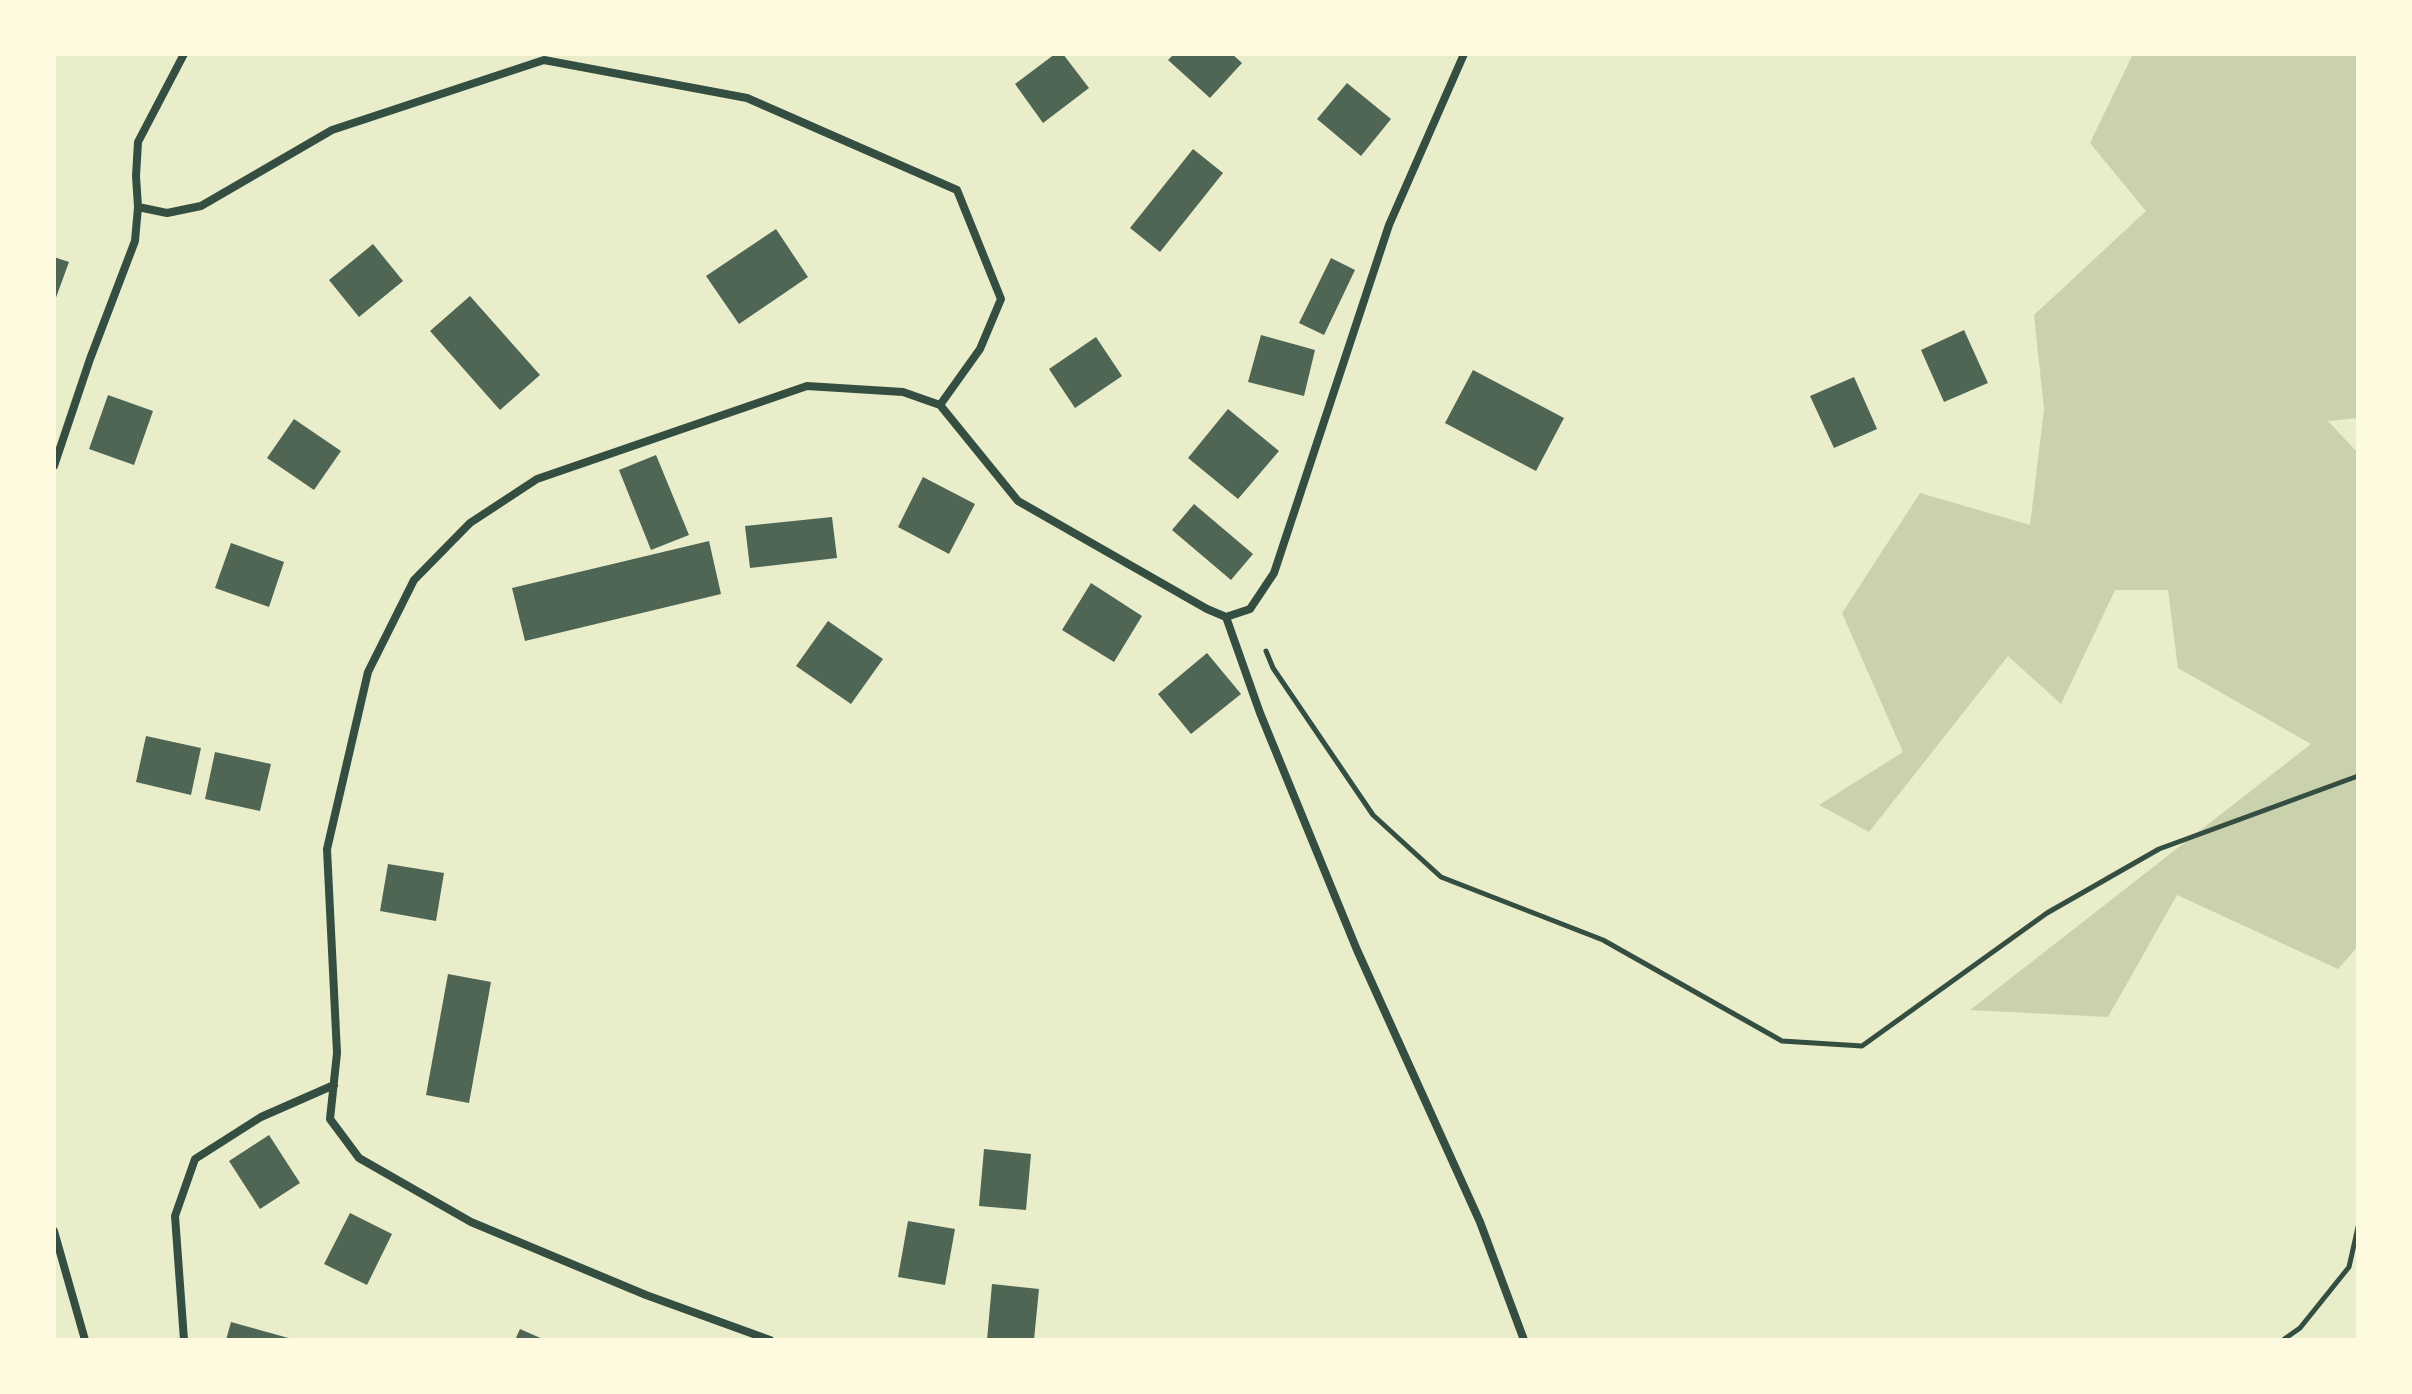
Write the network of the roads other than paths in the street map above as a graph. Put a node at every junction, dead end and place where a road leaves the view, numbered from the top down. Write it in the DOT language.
graph roads {
  1 [pos="184,54"];
  2 [pos="1464,54"];
  3 [pos="138,207"];
  4 [pos="940,405"];
  5 [pos="54,466"];
  6 [pos="1226,617"];
  7 [pos="334,1085"];
  8 [pos="54,1231"];
  9 [pos="85,1340"];
  10 [pos="184,1340"];
  11 [pos="770,1340"];
  12 [pos="1524,1340"];
  1 -- 3 [label="street"];
  2 -- 6 [label="street"];
  3 -- 4 [label="street"];
  3 -- 5 [label="street"];
  4 -- 6 [label="street"];
  4 -- 7 [label="street"];
  6 -- 12 [label="street"];
  7 -- 10 [label="street"];
  7 -- 11 [label="street"];
  8 -- 9 [label="street"];
}
